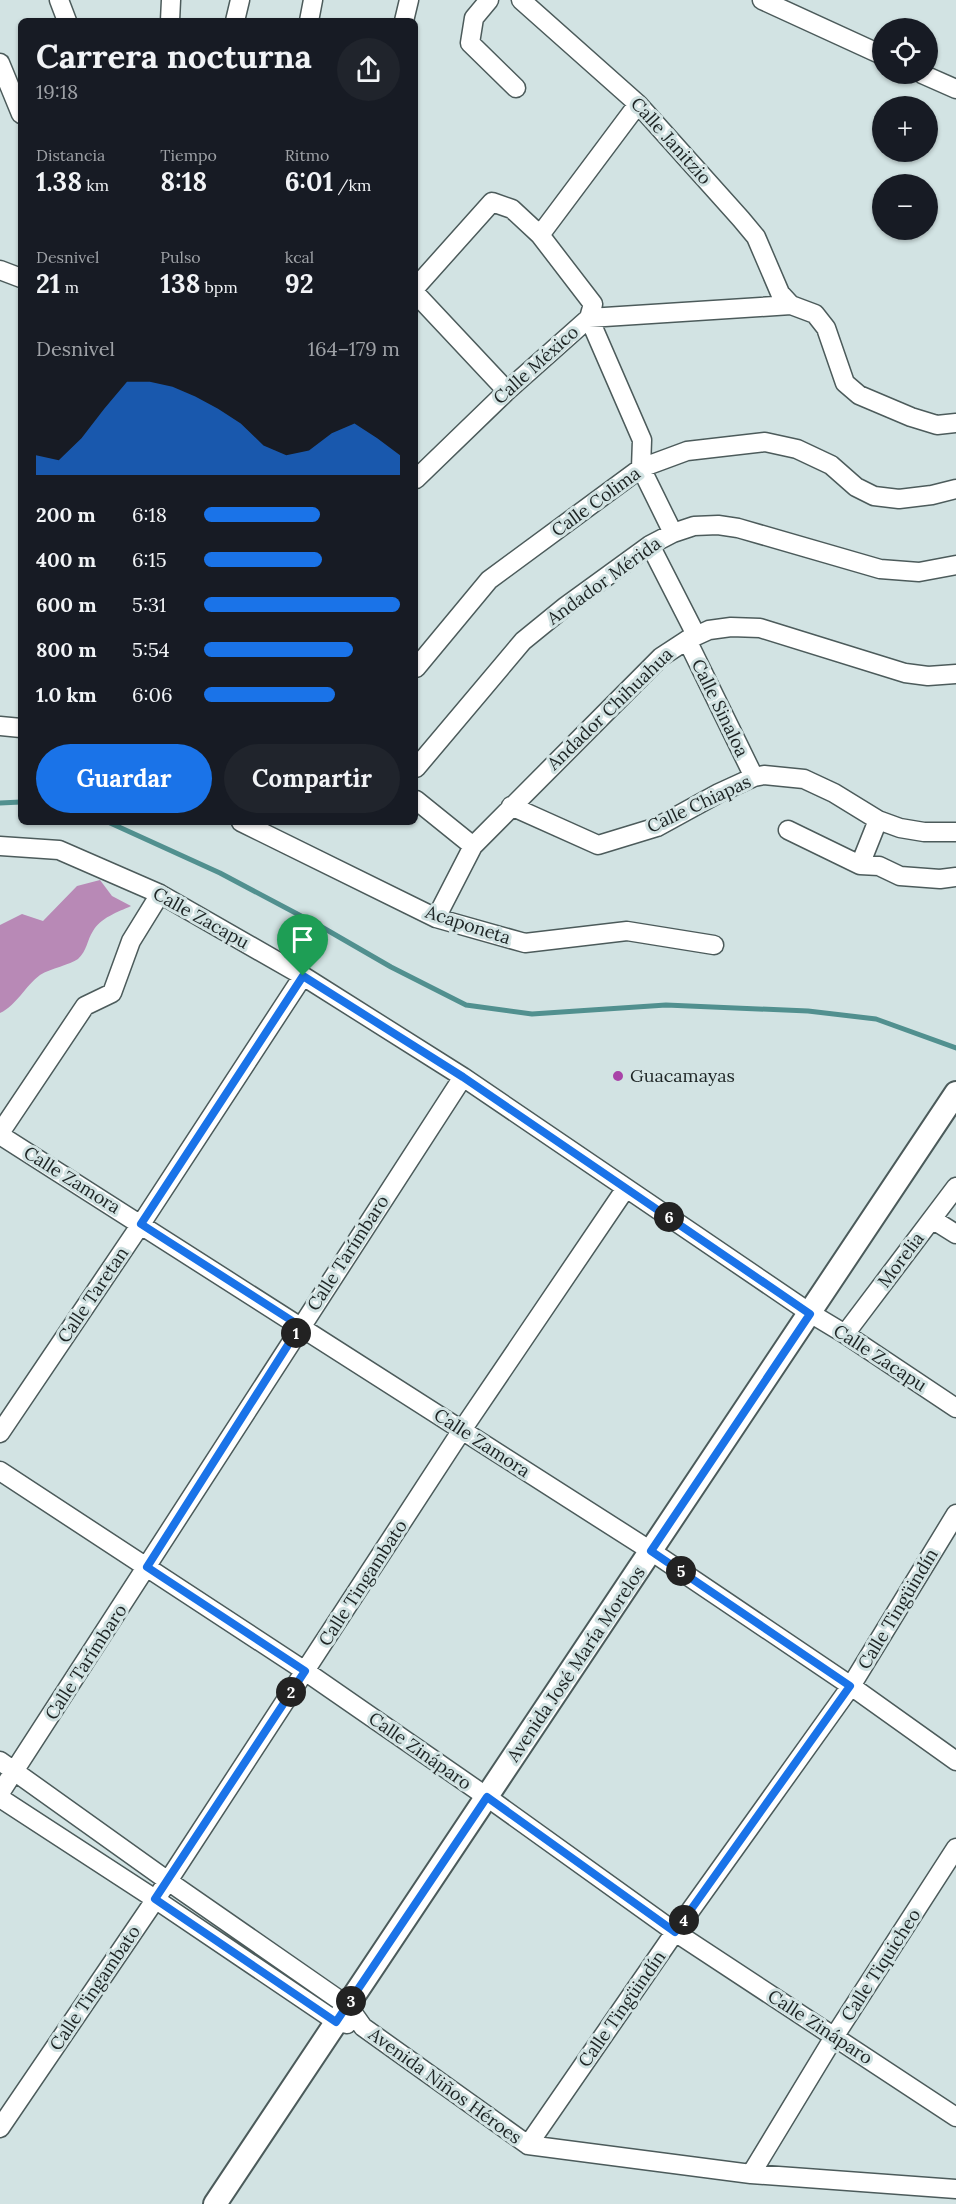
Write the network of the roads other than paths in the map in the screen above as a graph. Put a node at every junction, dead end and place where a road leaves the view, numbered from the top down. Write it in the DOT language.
graph roads {
  1 [pos="59,0"];
  2 [pos="171,0"];
  3 [pos="240,0"];
  4 [pos="313,0"];
  5 [pos="409,0"];
  6 [pos="489,0"];
  7 [pos="521,0"];
  8 [pos="762,0"];
  9 [pos="66,18"];
  10 [pos="170,18"];
  11 [pos="236,18"];
  12 [pos="310,18"];
  13 [pos="405,18"];
  14 [pos="872,50"];
  15 [pos="0,63"];
  16 [pos="938,81"];
  17 [pos="516,88"];
  18 [pos="956,89"];
  19 [pos="638,104"];
  20 [pos="12,106"];
  21 [pos="540,235"];
  22 [pos="0,270"];
  23 [pos="18,277"];
  24 [pos="418,294"];
  25 [pos="791,305"];
  26 [pos="589,318"];
  27 [pos="507,390"];
  28 [pos="956,423"];
  29 [pos="641,468"];
  30 [pos="418,477"];
  31 [pos="956,489"];
  32 [pos="673,533"];
  33 [pos="650,545"];
  34 [pos="956,565"];
  35 [pos="691,637"];
  36 [pos="418,666"];
  37 [pos="956,674"];
  38 [pos="0,726"];
  39 [pos="18,728"];
  40 [pos="418,766"];
  41 [pos="754,777"];
  42 [pos="418,802"];
  43 [pos="511,806"];
  44 [pos="878,820"];
  45 [pos="247,825"];
  46 [pos="788,830"];
  47 [pos="956,831"];
  48 [pos="0,846"];
  49 [pos="473,846"];
  50 [pos="860,865"];
  51 [pos="956,877"];
  52 [pos="160,894"];
  53 [pos="436,918"];
  54 [pos="714,945"];
  55 [pos="303,976"];
  56 [pos="463,1077"];
  57 [pos="956,1093"];
  58 [pos="0,1134"];
  59 [pos="956,1187"];
  60 [pos="626,1188"];
  61 [pos="932,1219"];
  62 [pos="141,1224"];
  63 [pos="956,1233"];
  64 [pos="810,1314"];
  65 [pos="300,1326"];
  66 [pos="845,1334"];
  67 [pos="956,1408"];
  68 [pos="462,1430"];
  69 [pos="0,1433"];
  70 [pos="0,1471"];
  71 [pos="956,1514"];
  72 [pos="651,1551"];
  73 [pos="147,1567"];
  74 [pos="305,1671"];
  75 [pos="850,1686"];
  76 [pos="956,1761"];
  77 [pos="8,1766"];
  78 [pos="0,1793"];
  79 [pos="487,1797"];
  80 [pos="0,1798"];
  81 [pos="956,1848"];
  82 [pos="168,1881"];
  83 [pos="155,1899"];
  84 [pos="675,1932"];
  85 [pos="342,2014"];
  86 [pos="834,2037"];
  87 [pos="956,2117"];
  88 [pos="0,2128"];
  89 [pos="528,2145"];
  90 [pos="751,2174"];
  91 [pos="956,2189"];
  92 [pos="215,2204"];
  1 -- 9 [label="street"];
  2 -- 10 [label="street"];
  3 -- 11 [label="street"];
  4 -- 12 [label="street"];
  5 -- 13 [label="street"];
  6 -- 17 [label="street"];
  7 -- 19 [label="street, Calle Janitzio"];
  8 -- 14 [label="street"];
  15 -- 20 [label="street"];
  16 -- 18 [label="street"];
  19 -- 21 [label="street"];
  19 -- 25 [label="street, Calle Janitzio"];
  21 -- 24 [label="street"];
  21 -- 26 [label="street"];
  22 -- 23 [label="street"];
  24 -- 27 [label="street"];
  25 -- 26 [label="street, Calle México"];
  25 -- 28 [label="street"];
  26 -- 27 [label="street, Calle México"];
  26 -- 29 [label="street"];
  27 -- 30 [label="street, Calle México"];
  29 -- 31 [label="street, Calle Colima"];
  29 -- 32 [label="street"];
  29 -- 36 [label="street, Calle Colima"];
  32 -- 33 [label="street, Andador Mérida"];
  32 -- 34 [label="street, Andador Mérida"];
  33 -- 35 [label="street, Calle Sinaloa"];
  33 -- 40 [label="street, Andador Mérida"];
  35 -- 37 [label="street, Andador Chihuahua"];
  35 -- 41 [label="street, Calle Sinaloa"];
  35 -- 43 [label="street, Andador Chihuahua"];
  38 -- 39 [label="street"];
  41 -- 43 [label="street, Calle Chiapas"];
  41 -- 44 [label="street, Calle Chiapas"];
  42 -- 49 [label="street"];
  43 -- 49 [label="street, Andador Chihuahua"];
  44 -- 47 [label="street, Calle Chiapas"];
  44 -- 50 [label="street"];
  45 -- 53 [label="street, Acaponeta"];
  46 -- 50 [label="street"];
  48 -- 52 [label="street, Calle Zacapu"];
  49 -- 53 [label="street, Andador Chihuahua"];
  50 -- 51 [label="street"];
  52 -- 55 [label="street, Calle Zacapu"];
  52 -- 58 [label="street"];
  53 -- 54 [label="street, Acaponeta"];
  55 -- 56 [label="street, Calle Zacapu"];
  55 -- 62 [label="street, Calle Taretan"];
  56 -- 60 [label="street, Calle Zacapu"];
  56 -- 65 [label="street, Calle Tarímbaro"];
  57 -- 64 [label="main road, Avenida José María Morelos"];
  58 -- 62 [label="street, Calle Zamora"];
  59 -- 61 [label="street, Morelia"];
  60 -- 64 [label="street, Calle Zacapu"];
  60 -- 68 [label="street, Calle Tingambato"];
  61 -- 63 [label="street"];
  61 -- 66 [label="street, Morelia"];
  62 -- 65 [label="street, Calle Zamora"];
  62 -- 69 [label="street, Calle Taretan"];
  64 -- 66 [label="street, Calle Zacapu"];
  64 -- 72 [label="main road, Avenida José María Morelos"];
  65 -- 68 [label="street, Calle Zamora"];
  65 -- 73 [label="street, Calle Tarímbaro"];
  66 -- 67 [label="street, Calle Zacapu"];
  68 -- 72 [label="street, Calle Zamora"];
  68 -- 74 [label="street, Calle Tingambato"];
  70 -- 73 [label="street, Calle Zináparo"];
  71 -- 75 [label="street, Calle Tingüindín"];
  72 -- 75 [label="street, Calle Zamora"];
  72 -- 79 [label="main road, Avenida José María Morelos"];
  73 -- 74 [label="street, Calle Zináparo"];
  73 -- 77 [label="street, Calle Tarímbaro"];
  74 -- 79 [label="street, Calle Zináparo"];
  74 -- 82 [label="street, Calle Tingambato"];
  75 -- 76 [label="street, Calle Zamora"];
  75 -- 84 [label="street, Calle Tingüindín"];
  77 -- 78 [label="street, Calle Tarímbaro"];
  77 -- 82 [label="street"];
  79 -- 84 [label="street, Calle Zináparo"];
  79 -- 85 [label="main road, Avenida José María Morelos"];
  80 -- 83 [label="street"];
  81 -- 86 [label="street, Calle Tiquicheo"];
  82 -- 83 [label="street, Calle Tingambato"];
  82 -- 85 [label="street"];
  83 -- 85 [label="street"];
  83 -- 88 [label="street, Calle Tingambato"];
  84 -- 86 [label="street, Calle Zináparo"];
  84 -- 89 [label="street, Calle Tingüindín"];
  85 -- 89 [label="street, Avenida Niños Héroes"];
  85 -- 92 [label="main road, Avenida José María Morelos"];
  86 -- 87 [label="street, Calle Zináparo"];
  86 -- 90 [label="street, Calle Tiquicheo"];
  89 -- 90 [label="street"];
  90 -- 91 [label="street"];
}
